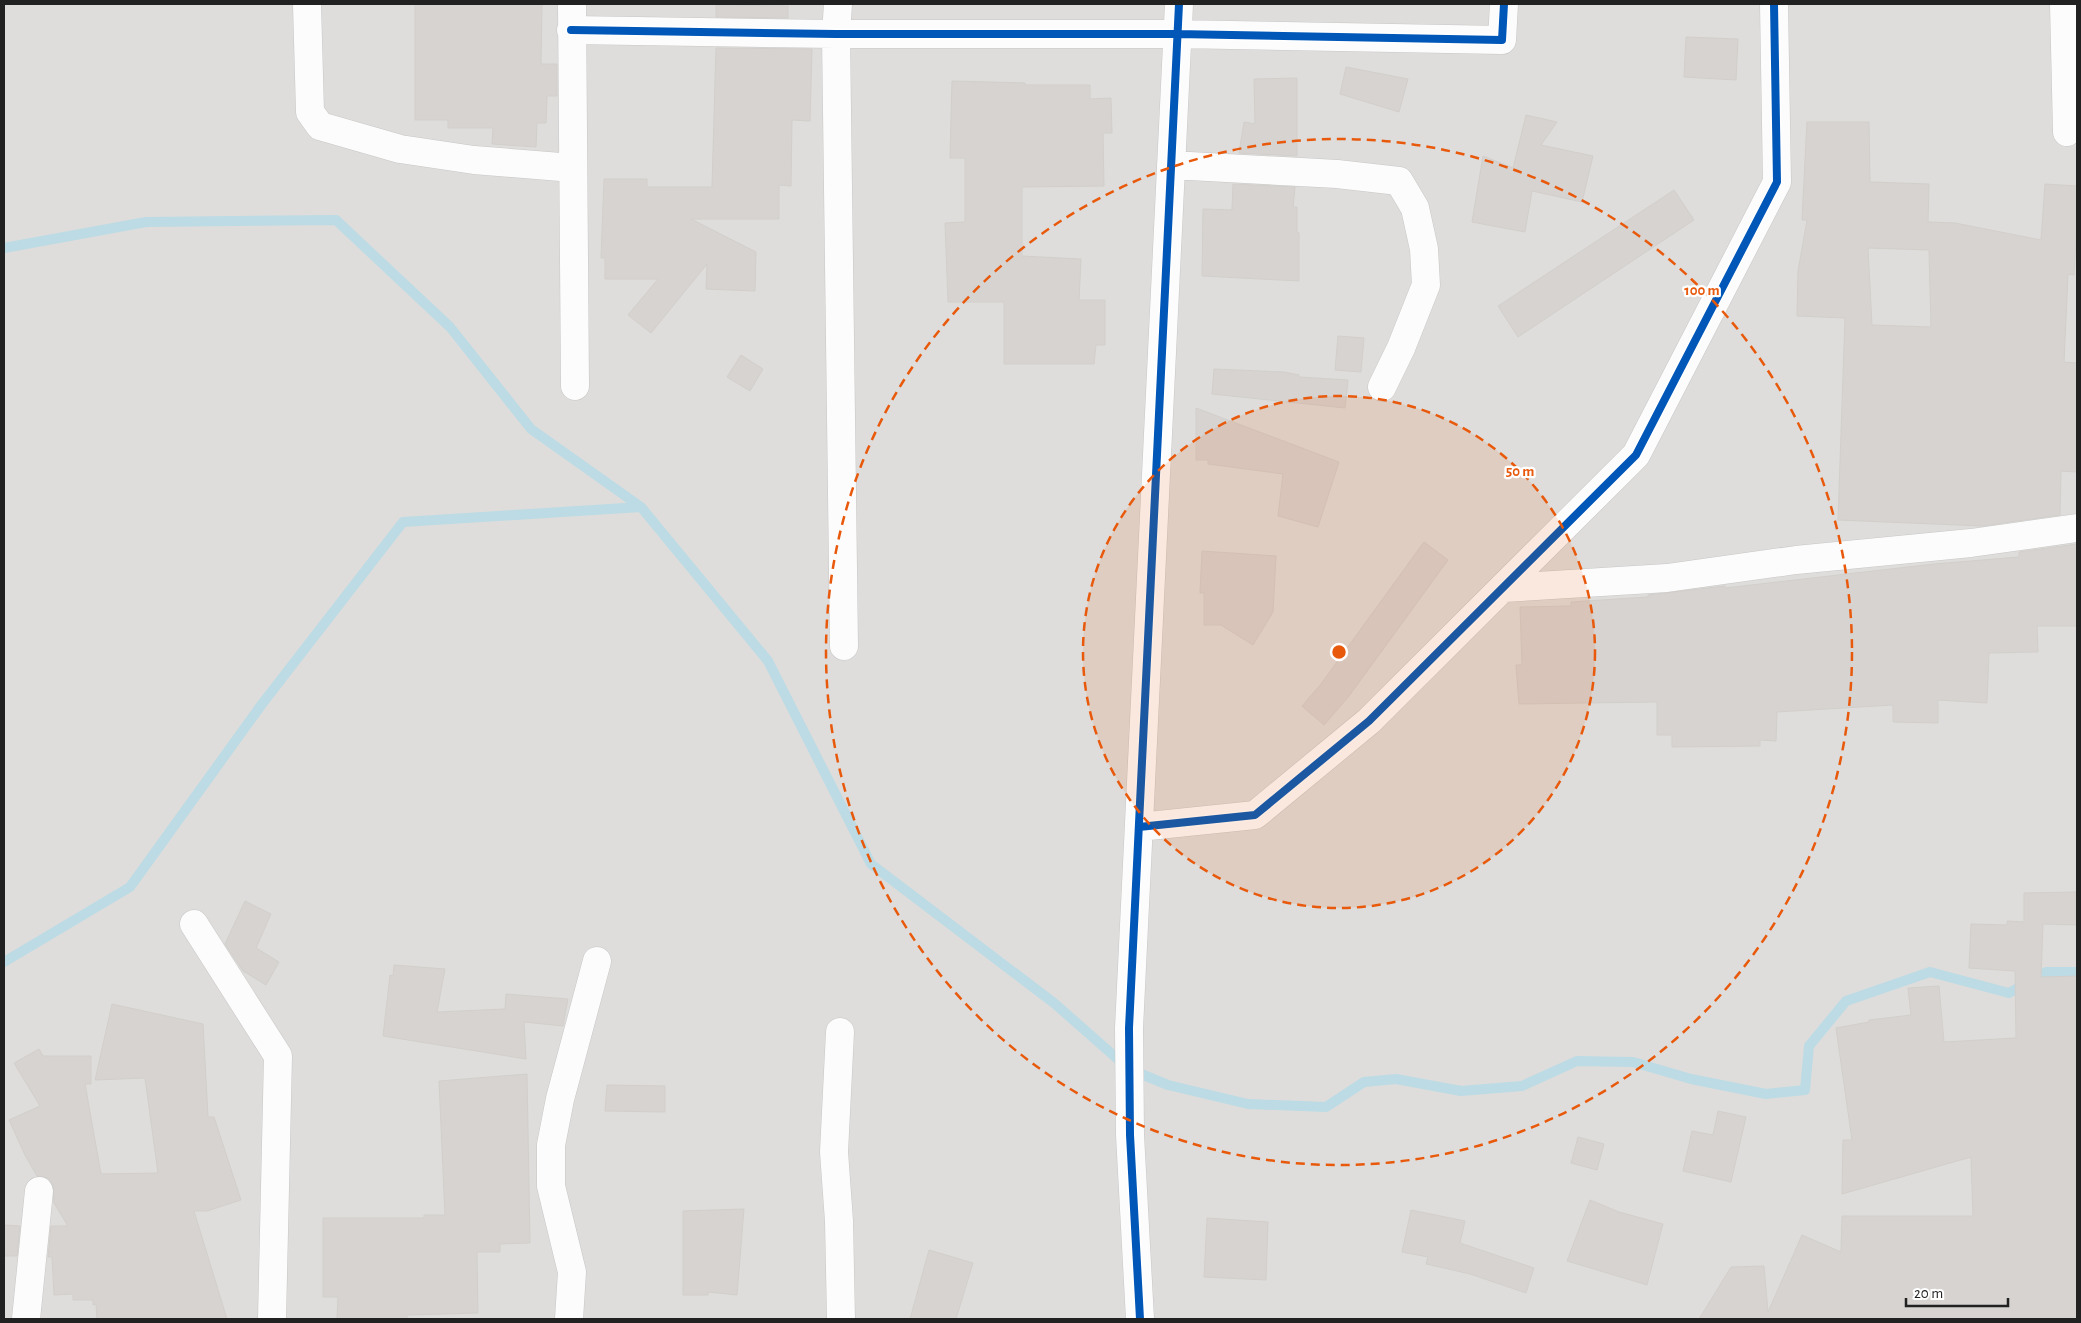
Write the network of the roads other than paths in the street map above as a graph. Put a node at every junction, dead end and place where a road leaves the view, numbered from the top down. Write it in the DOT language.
graph roads {
  1 [pos="307,4"];
  2 [pos="838,4"];
  3 [pos="1180,4"];
  4 [pos="1504,4"];
  5 [pos="1774,4"];
  6 [pos="2064,4"];
  7 [pos="571,17"];
  8 [pos="836,34"];
  9 [pos="1177,34"];
  10 [pos="2066,132"];
  11 [pos="1171,165"];
  12 [pos="573,168"];
  13 [pos="574,386"];
  14 [pos="1382,387"];
  15 [pos="2077,528"];
  16 [pos="1504,588"];
  17 [pos="844,646"];
  18 [pos="1139,827"];
  19 [pos="194,924"];
  20 [pos="597,961"];
  21 [pos="840,1032"];
  22 [pos="39,1191"];
  23 [pos="26,1319"];
  24 [pos="272,1319"];
  25 [pos="569,1319"];
  26 [pos="841,1319"];
  27 [pos="1140,1319"];
  1 -- 12 [label="street"];
  2 -- 8 [label="street"];
  3 -- 9 [label="street"];
  4 -- 9 [label="street"];
  5 -- 16 [label="street"];
  6 -- 10 [label="street"];
  7 -- 8 [label="street"];
  7 -- 12 [label="street"];
  8 -- 9 [label="street"];
  8 -- 17 [label="street"];
  9 -- 11 [label="street"];
  11 -- 14 [label="street"];
  11 -- 18 [label="street"];
  12 -- 13 [label="street"];
  15 -- 16 [label="street"];
  16 -- 18 [label="street"];
  18 -- 27 [label="street"];
  19 -- 24 [label="street"];
  20 -- 25 [label="street"];
  21 -- 26 [label="street"];
  22 -- 23 [label="street"];
}
